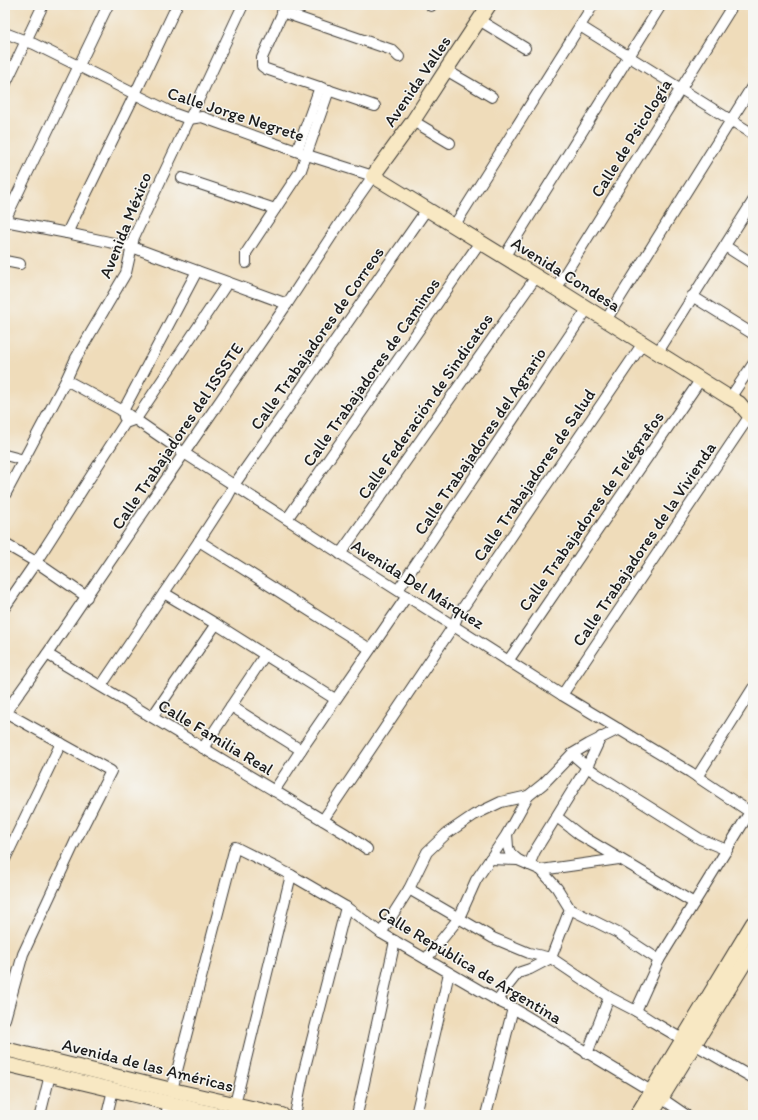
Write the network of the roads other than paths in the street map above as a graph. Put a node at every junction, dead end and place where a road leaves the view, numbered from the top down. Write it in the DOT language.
graph roads {
  1 [pos="43,5"];
  2 [pos="108,5"];
  3 [pos="177,5"];
  4 [pos="243,5"];
  5 [pos="489,5"];
  6 [pos="593,5"];
  7 [pos="662,5"];
  8 [pos="733,5"];
  9 [pos="284,9"];
  10 [pos="479,20"];
  11 [pos="580,26"];
  12 [pos="5,33"];
  13 [pos="26,42"];
  14 [pos="525,48"];
  15 [pos="399,57"];
  16 [pos="630,57"];
  17 [pos="79,66"];
  18 [pos="446,70"];
  19 [pos="753,85"];
  20 [pos="5,86"];
  21 [pos="324,89"];
  22 [pos="681,89"];
  23 [pos="135,94"];
  24 [pos="492,97"];
  25 [pos="375,106"];
  26 [pos="189,119"];
  27 [pos="731,120"];
  28 [pos="413,121"];
  29 [pos="753,134"];
  30 [pos="450,143"];
  31 [pos="302,153"];
  32 [pos="373,176"];
  33 [pos="182,178"];
  34 [pos="753,201"];
  35 [pos="275,209"];
  36 [pos="427,209"];
  37 [pos="5,220"];
  38 [pos="454,226"];
  39 [pos="67,233"];
  40 [pos="480,242"];
  41 [pos="725,246"];
  42 [pos="132,247"];
  43 [pos="504,257"];
  44 [pos="5,261"];
  45 [pos="246,262"];
  46 [pos="20,264"];
  47 [pos="753,264"];
  48 [pos="197,271"];
  49 [pos="536,277"];
  50 [pos="228,282"];
  51 [pos="555,288"];
  52 [pos="692,296"];
  53 [pos="287,304"];
  54 [pos="588,308"];
  55 [pos="606,320"];
  56 [pos="753,334"];
  57 [pos="643,343"];
  58 [pos="658,352"];
  59 [pos="753,364"];
  60 [pos="701,379"];
  61 [pos="66,380"];
  62 [pos="734,400"];
  63 [pos="123,411"];
  64 [pos="752,413"];
  65 [pos="136,419"];
  66 [pos="125,423"];
  67 [pos="184,453"];
  68 [pos="5,455"];
  69 [pos="24,460"];
  70 [pos="234,485"];
  71 [pos="5,495"];
  72 [pos="287,519"];
  73 [pos="199,541"];
  74 [pos="5,544"];
  75 [pos="340,554"];
  76 [pos="36,562"];
  77 [pos="164,593"];
  78 [pos="402,593"];
  79 [pos="87,597"];
  80 [pos="5,606"];
  81 [pos="216,624"];
  82 [pos="454,625"];
  83 [pos="370,649"];
  84 [pos="47,654"];
  85 [pos="265,655"];
  86 [pos="508,660"];
  87 [pos="101,686"];
  88 [pos="753,688"];
  89 [pos="562,694"];
  90 [pos="335,699"];
  91 [pos="231,706"];
  92 [pos="5,712"];
  93 [pos="152,717"];
  94 [pos="619,729"];
  95 [pos="601,737"];
  96 [pos="61,743"];
  97 [pos="204,748"];
  98 [pos="301,750"];
  99 [pos="572,754"];
  100 [pos="587,767"];
  101 [pos="697,776"];
  102 [pos="274,791"];
  103 [pos="528,796"];
  104 [pos="752,811"];
  105 [pos="557,817"];
  106 [pos="324,820"];
  107 [pos="507,834"];
  108 [pos="367,849"];
  109 [pos="727,850"];
  110 [pos="490,858"];
  111 [pos="619,859"];
  112 [pos="5,860"];
  113 [pos="518,860"];
  114 [pos="529,865"];
  115 [pos="541,870"];
  116 [pos="291,875"];
  117 [pos="409,889"];
  118 [pos="694,903"];
  119 [pos="346,907"];
  120 [pos="570,909"];
  121 [pos="459,918"];
  122 [pos="753,923"];
  123 [pos="381,933"];
  124 [pos="395,941"];
  125 [pos="753,948"];
  126 [pos="551,958"];
  127 [pos="426,959"];
  128 [pos="659,960"];
  129 [pos="449,973"];
  130 [pos="609,997"];
  131 [pos="498,1001"];
  132 [pos="513,1008"];
  133 [pos="636,1011"];
  134 [pos="5,1019"];
  135 [pos="688,1041"];
  136 [pos="5,1049"];
  137 [pos="588,1054"];
  138 [pos="5,1064"];
  139 [pos="751,1073"];
  140 [pos="50,1075"];
  141 [pos="113,1090"];
  142 [pos="656,1094"];
  143 [pos="169,1103"];
  144 [pos="235,1104"];
  145 [pos="201,1113"];
  146 [pos="40,1115"];
  147 [pos="107,1115"];
  148 [pos="220,1115"];
  149 [pos="282,1115"];
  150 [pos="295,1115"];
  151 [pos="357,1115"];
  152 [pos="416,1115"];
  153 [pos="486,1115"];
  154 [pos="637,1115"];
  155 [pos="651,1115"];
  156 [pos="686,1115"];
  1 -- 13 [label="street"];
  2 -- 17 [label="street"];
  3 -- 23 [label="street"];
  4 -- 26 [label="street, Avenida México"];
  5 -- 10 [label="street, Avenida Valles"];
  6 -- 11 [label="street"];
  7 -- 16 [label="street"];
  8 -- 22 [label="street, Calle de Psicología"];
  9 -- 15 [label="street"];
  9 -- 21 [label="street"];
  10 -- 14 [label="street"];
  10 -- 18 [label="street, Avenida Valles"];
  11 -- 16 [label="street"];
  11 -- 38 [label="street"];
  12 -- 13 [label="street, Calle Jorge Negrete"];
  13 -- 17 [label="street, Calle Jorge Negrete"];
  13 -- 20 [label="street"];
  16 -- 22 [label="street"];
  16 -- 43 [label="street"];
  17 -- 23 [label="street, Calle Jorge Negrete"];
  17 -- 37 [label="street"];
  18 -- 24 [label="street"];
  18 -- 28 [label="street, Avenida Valles"];
  19 -- 27 [label="street"];
  21 -- 25 [label="street"];
  21 -- 31 [label="street"];
  22 -- 27 [label="street"];
  22 -- 51 [label="street, Calle de Psicología"];
  23 -- 26 [label="street, Calle Jorge Negrete"];
  23 -- 39 [label="street"];
  26 -- 31 [label="street, Calle Jorge Negrete"];
  26 -- 42 [label="street, Avenida México"];
  27 -- 29 [label="street"];
  27 -- 55 [label="street"];
  28 -- 30 [label="street"];
  28 -- 32 [label="street, Avenida Valles"];
  31 -- 32 [label="street, Calle Jorge Negrete"];
  31 -- 35 [label="street"];
  32 -- 36 [label="street, Avenida Condesa"];
  32 -- 53 [label="street, Calle Trabajadores del ISSSTE"];
  33 -- 35 [label="street"];
  34 -- 41 [label="street"];
  35 -- 45 [label="street"];
  36 -- 38 [label="street, Avenida Condesa"];
  36 -- 70 [label="street, Calle Trabajadores de Correos"];
  37 -- 39 [label="street"];
  38 -- 40 [label="street, Avenida Condesa"];
  39 -- 42 [label="street"];
  40 -- 43 [label="street, Avenida Condesa"];
  40 -- 72 [label="street, Calle Trabajadores de Caminos"];
  41 -- 47 [label="street"];
  41 -- 52 [label="street"];
  42 -- 48 [label="street"];
  42 -- 61 [label="street, Avenida México"];
  43 -- 49 [label="street, Avenida Condesa"];
  44 -- 46 [label="street"];
  48 -- 50 [label="street"];
  48 -- 63 [label="street"];
  49 -- 51 [label="street, Avenida Condesa"];
  49 -- 75 [label="street, Calle Federación de Sindicatos"];
  50 -- 53 [label="street"];
  50 -- 65 [label="street"];
  51 -- 54 [label="street, Avenida Condesa"];
  52 -- 56 [label="street"];
  52 -- 58 [label="street"];
  53 -- 67 [label="street, Calle Trabajadores del ISSSTE"];
  54 -- 55 [label="street, Avenida Condesa"];
  54 -- 78 [label="street, Calle Trabajadores del Agrario"];
  55 -- 57 [label="street, Avenida Condesa"];
  57 -- 58 [label="street, Avenida Condesa"];
  57 -- 82 [label="street, Calle Trabajadores de Salud"];
  58 -- 60 [label="street, Avenida Condesa"];
  59 -- 62 [label="street"];
  60 -- 62 [label="street, Avenida Condesa"];
  60 -- 86 [label="street, Calle Trabajadores de Telégrafos"];
  61 -- 63 [label="street, Avenida Del Márquez"];
  61 -- 69 [label="street, Avenida México"];
  62 -- 64 [label="street, Avenida Condesa"];
  63 -- 65 [label="street, Avenida Del Márquez"];
  63 -- 66 [label="street"];
  64 -- 89 [label="street, Calle Trabajadores de la Vivienda"];
  65 -- 66 [label="street"];
  65 -- 67 [label="street, Avenida Del Márquez"];
  66 -- 76 [label="street"];
  67 -- 70 [label="street, Avenida Del Márquez"];
  67 -- 79 [label="street, Calle Trabajadores del ISSSTE"];
  68 -- 69 [label="street"];
  69 -- 71 [label="street, Avenida México"];
  70 -- 72 [label="street, Avenida Del Márquez"];
  70 -- 73 [label="street, Calle Trabajadores de Correos"];
  72 -- 75 [label="street, Avenida Del Márquez"];
  73 -- 77 [label="street, Calle Trabajadores de Correos"];
  73 -- 83 [label="street"];
  74 -- 76 [label="street"];
  75 -- 78 [label="street, Avenida Del Márquez"];
  76 -- 79 [label="street"];
  76 -- 80 [label="street"];
  77 -- 81 [label="street"];
  77 -- 87 [label="street, Calle Trabajadores de Correos"];
  78 -- 82 [label="street, Avenida Del Márquez"];
  78 -- 83 [label="street, Calle Trabajadores del Agrario"];
  79 -- 84 [label="street, Calle Trabajadores del ISSSTE"];
  81 -- 85 [label="street"];
  81 -- 93 [label="street"];
  82 -- 86 [label="street, Avenida Del Márquez"];
  82 -- 106 [label="street, Calle Trabajadores de Salud"];
  83 -- 90 [label="street, Calle Trabajadores del Agrario"];
  84 -- 87 [label="street, Calle Familia Real"];
  84 -- 92 [label="street, Calle Trabajadores del ISSSTE"];
  85 -- 90 [label="street"];
  85 -- 91 [label="street"];
  86 -- 89 [label="street, Avenida Del Márquez"];
  87 -- 93 [label="street, Calle Familia Real"];
  88 -- 101 [label="street"];
  89 -- 94 [label="street, Avenida Del Márquez"];
  90 -- 98 [label="street, Calle Trabajadores del Agrario"];
  91 -- 97 [label="street"];
  91 -- 98 [label="street"];
  92 -- 96 [label="street"];
  93 -- 97 [label="street, Calle Familia Real"];
  94 -- 95 [label="street"];
  94 -- 101 [label="street, Avenida Del Márquez"];
  95 -- 99 [label="street"];
  95 -- 100 [label="street"];
  96 -- 112 [label="street"];
  96 -- 134 [label="street"];
  97 -- 102 [label="street, Calle Familia Real"];
  98 -- 102 [label="street, Calle Trabajadores del Agrario"];
  99 -- 100 [label="street"];
  99 -- 103 [label="street"];
  100 -- 105 [label="street"];
  100 -- 109 [label="street"];
  101 -- 104 [label="street, Avenida Del Márquez"];
  102 -- 106 [label="street, Calle Familia Real"];
  103 -- 107 [label="street"];
  103 -- 117 [label="street"];
  104 -- 109 [label="street"];
  105 -- 111 [label="street"];
  105 -- 114 [label="street"];
  106 -- 108 [label="street, Calle Familia Real"];
  107 -- 110 [label="street"];
  107 -- 113 [label="street"];
  109 -- 118 [label="street"];
  110 -- 113 [label="street"];
  110 -- 121 [label="street"];
  111 -- 115 [label="street"];
  111 -- 118 [label="street"];
  113 -- 114 [label="street"];
  114 -- 115 [label="street"];
  115 -- 120 [label="street"];
  116 -- 119 [label="street, Calle República de Argentina"];
  116 -- 143 [label="street, Calle República de Argentina"];
  116 -- 144 [label="street"];
  117 -- 121 [label="street"];
  117 -- 123 [label="street"];
  118 -- 128 [label="street"];
  119 -- 123 [label="street, Calle República de Argentina"];
  119 -- 150 [label="street"];
  120 -- 126 [label="street"];
  120 -- 128 [label="street"];
  121 -- 126 [label="street"];
  121 -- 127 [label="street"];
  122 -- 135 [label="street"];
  123 -- 124 [label="street, Calle República de Argentina"];
  124 -- 127 [label="street, Calle República de Argentina"];
  124 -- 151 [label="street"];
  125 -- 135 [label="street"];
  126 -- 130 [label="street"];
  126 -- 131 [label="street"];
  127 -- 129 [label="street, Calle República de Argentina"];
  128 -- 133 [label="street"];
  129 -- 131 [label="street, Calle República de Argentina"];
  129 -- 152 [label="street"];
  130 -- 133 [label="street"];
  130 -- 137 [label="street"];
  131 -- 132 [label="street, Calle República de Argentina"];
  132 -- 137 [label="street, Calle República de Argentina"];
  132 -- 153 [label="street"];
  133 -- 135 [label="street"];
  135 -- 139 [label="street"];
  135 -- 142 [label="street"];
  136 -- 143 [label="street, Avenida de las Américas"];
  137 -- 142 [label="street, Calle República de Argentina"];
  138 -- 140 [label="street, Avenida de las Américas"];
  140 -- 141 [label="street, Avenida de las Américas"];
  140 -- 146 [label="street"];
  141 -- 143 [label="street, Avenida de las Américas"];
  141 -- 147 [label="street"];
  142 -- 154 [label="street"];
  142 -- 155 [label="street"];
  142 -- 156 [label="street, Calle República de Argentina"];
  143 -- 144 [label="street, Avenida de las Américas"];
  143 -- 145 [label="street, Avenida de las Américas"];
  144 -- 149 [label="street, Avenida de las Américas"];
  145 -- 148 [label="street, Avenida de las Américas"];
}
